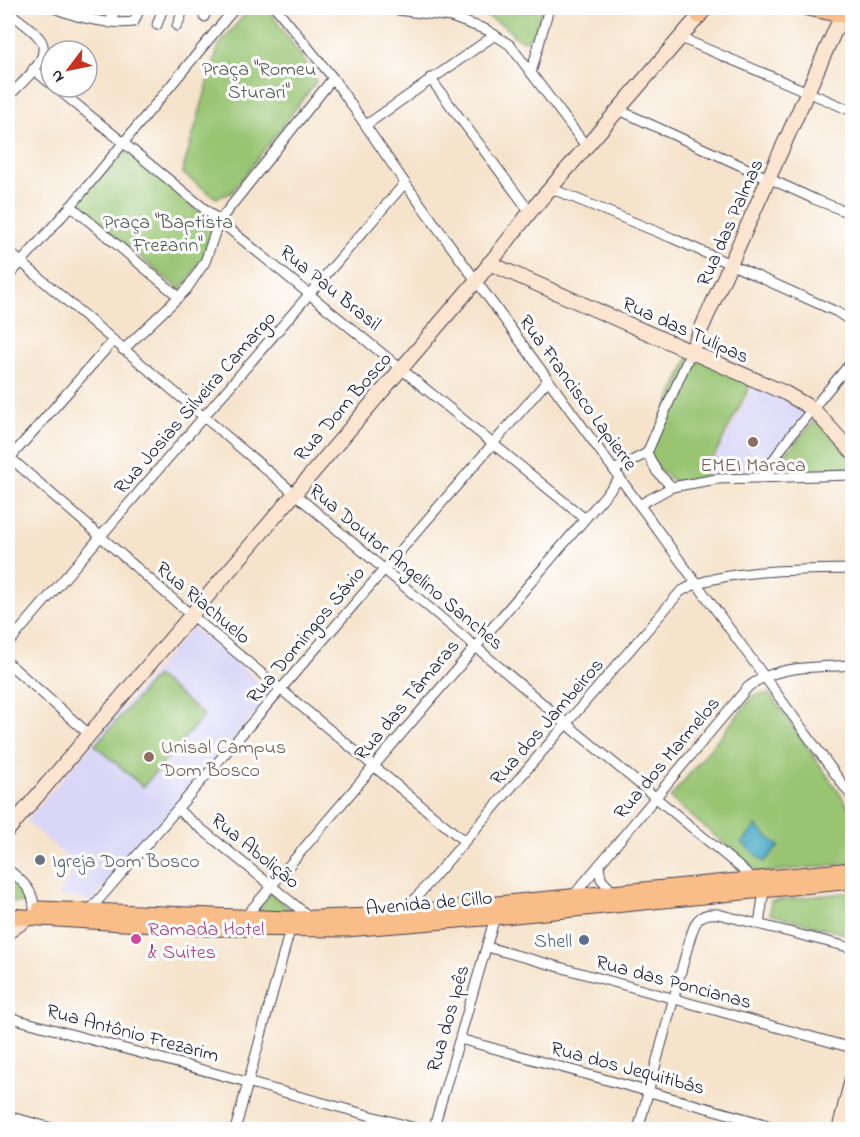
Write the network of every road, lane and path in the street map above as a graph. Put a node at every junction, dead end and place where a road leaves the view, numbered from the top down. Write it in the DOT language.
graph roads {
  1 [pos="54,8"];
  2 [pos="113,8"];
  3 [pos="140,8"];
  4 [pos="164,8"];
  5 [pos="184,8"];
  6 [pos="208,8"];
  7 [pos="236,8"];
  8 [pos="383,8"];
  9 [pos="549,8"];
  10 [pos="807,8"];
  11 [pos="279,9"];
  12 [pos="702,10"];
  13 [pos="8,11"];
  14 [pos="847,13"];
  15 [pos="204,17"];
  16 [pos="110,23"];
  17 [pos="157,26"];
  18 [pos="177,26"];
  19 [pos="495,35"];
  20 [pos="681,38"];
  21 [pos="33,69"];
  22 [pos="531,73"];
  23 [pos="39,74"];
  24 [pos="333,78"];
  25 [pos="430,78"];
  26 [pos="807,93"];
  27 [pos="8,97"];
  28 [pos="70,99"];
  29 [pos="618,110"];
  30 [pos="852,111"];
  31 [pos="366,125"];
  32 [pos="123,142"];
  33 [pos="586,146"];
  34 [pos="770,178"];
  35 [pos="405,183"];
  36 [pos="550,189"];
  37 [pos="71,206"];
  38 [pos="530,212"];
  39 [pos="852,214"];
  40 [pos="219,221"];
  41 [pos="8,251"];
  42 [pos="20,262"];
  43 [pos="489,263"];
  44 [pos="732,264"];
  45 [pos="8,277"];
  46 [pos="476,280"];
  47 [pos="311,294"];
  48 [pos="179,297"];
  49 [pos="852,322"];
  50 [pos="113,341"];
  51 [pos="123,350"];
  52 [pos="690,354"];
  53 [pos="852,361"];
  54 [pos="402,367"];
  55 [pos="549,380"];
  56 [pos="813,409"];
  57 [pos="204,418"];
  58 [pos="493,444"];
  59 [pos="852,452"];
  60 [pos="647,453"];
  61 [pos="8,458"];
  62 [pos="617,474"];
  63 [pos="852,475"];
  64 [pos="762,476"];
  65 [pos="672,487"];
  66 [pos="292,494"];
  67 [pos="639,505"];
  68 [pos="584,518"];
  69 [pos="101,537"];
  70 [pos="384,568"];
  71 [pos="852,569"];
  72 [pos="696,584"];
  73 [pos="191,615"];
  74 [pos="8,644"];
  75 [pos="474,647"];
  76 [pos="8,663"];
  77 [pos="852,665"];
  78 [pos="764,676"];
  79 [pos="282,691"];
  80 [pos="568,725"];
  81 [pos="90,735"];
  82 [pos="373,766"];
  83 [pos="656,797"];
  84 [pos="852,797"];
  85 [pos="178,810"];
  86 [pos="8,830"];
  87 [pos="464,842"];
  88 [pos="730,860"];
  89 [pos="599,866"];
  90 [pos="8,869"];
  91 [pos="852,870"];
  92 [pos="852,881"];
  93 [pos="728,882"];
  94 [pos="759,885"];
  95 [pos="270,886"];
  96 [pos="425,887"];
  97 [pos="614,893"];
  98 [pos="573,897"];
  99 [pos="8,906"];
  100 [pos="437,911"];
  101 [pos="89,912"];
  102 [pos="31,913"];
  103 [pos="402,914"];
  104 [pos="8,916"];
  105 [pos="244,917"];
  106 [pos="311,918"];
  107 [pos="495,918"];
  108 [pos="759,924"];
  109 [pos="290,930"];
  110 [pos="8,932"];
  111 [pos="486,947"];
  112 [pos="852,948"];
  113 [pos="675,1000"];
  114 [pos="8,1017"];
  115 [pos="460,1039"];
  116 [pos="852,1048"];
  117 [pos="852,1079"];
  118 [pos="248,1083"];
  119 [pos="649,1091"];
  120 [pos="8,1116"];
  121 [pos="59,1130"];
  122 [pos="235,1130"];
  123 [pos="423,1130"];
  124 [pos="433,1130"];
  125 [pos="638,1130"];
  126 [pos="786,1130"];
  127 [pos="839,1130"];
  1 -- 16 [label="street"];
  2 -- 16 [label="street"];
  3 -- 16 [label="street"];
  4 -- 17 [label="street"];
  5 -- 18 [label="street"];
  6 -- 15 [label="street"];
  7 -- 32 [label="street"];
  8 -- 19 [label="street"];
  9 -- 22 [label="street"];
  10 -- 14 [label="main road"];
  11 -- 24 [label="street, Rua Francisco Lapierre"];
  12 -- 20 [label="main road, Rua Dom Bosco"];
  13 -- 21 [label="street"];
  14 -- 26 [label="main road, Rua das Palmas"];
  19 -- 22 [label="street"];
  19 -- 25 [label="street"];
  20 -- 26 [label="street"];
  20 -- 29 [label="main road, Rua Dom Bosco"];
  21 -- 23 [label="street"];
  21 -- 27 [label="street"];
  22 -- 33 [label="street"];
  24 -- 31 [label="street, Rua Francisco Lapierre"];
  24 -- 40 [label="street"];
  25 -- 31 [label="street"];
  25 -- 38 [label="street"];
  26 -- 30 [label="street"];
  26 -- 34 [label="main road, Rua das Palmas"];
  28 -- 32 [label="street, Rua Pau Brasil"];
  29 -- 33 [label="main road, Rua Dom Bosco"];
  29 -- 34 [label="street"];
  31 -- 35 [label="street, Rua Francisco Lapierre"];
  32 -- 37 [label="street"];
  32 -- 40 [label="street, Rua Pau Brasil"];
  33 -- 36 [label="main road, Rua Dom Bosco"];
  34 -- 39 [label="street"];
  34 -- 44 [label="main road, Rua das Palmas"];
  35 -- 46 [label="street, Rua Francisco Lapierre"];
  35 -- 47 [label="street, Rua Josias Silveira Camargo"];
  36 -- 38 [label="main road, Rua Dom Bosco"];
  36 -- 44 [label="street"];
  37 -- 42 [label="street"];
  37 -- 48 [label="street"];
  38 -- 43 [label="main road, Rua Dom Bosco"];
  40 -- 47 [label="street, Rua Pau Brasil"];
  40 -- 48 [label="street"];
  41 -- 42 [label="street, Rua Doutor Angelino Sanches"];
  42 -- 45 [label="street"];
  42 -- 50 [label="street, Rua Doutor Angelino Sanches"];
  43 -- 46 [label="main road, Rua Dom Bosco"];
  43 -- 52 [label="main road, Rua das Tulipas"];
  44 -- 49 [label="street"];
  44 -- 52 [label="main road, Rua das Palmas"];
  46 -- 54 [label="main road, Rua Dom Bosco"];
  46 -- 55 [label="street, Rua Francisco Lapierre"];
  47 -- 54 [label="street, Rua Pau Brasil"];
  47 -- 57 [label="street, Rua Josias Silveira Camargo"];
  48 -- 51 [label="street"];
  50 -- 51 [label="street, Rua Doutor Angelino Sanches"];
  50 -- 61 [label="street"];
  51 -- 57 [label="street, Rua Doutor Angelino Sanches"];
  52 -- 56 [label="main road, Rua das Tulipas"];
  52 -- 60 [label="street, Rua das Palmas"];
  53 -- 56 [label="street"];
  54 -- 58 [label="street, Rua Pau Brasil"];
  54 -- 66 [label="main road, Rua Dom Bosco"];
  55 -- 58 [label="street, Rua Domingos Sávio"];
  55 -- 62 [label="street, Rua Francisco Lapierre"];
  56 -- 59 [label="main road, Rua das Tulipas"];
  56 -- 64 [label="street"];
  57 -- 66 [label="street, Rua Doutor Angelino Sanches"];
  57 -- 69 [label="street, Rua Josias Silveira Camargo"];
  58 -- 68 [label="street, Rua Pau Brasil"];
  58 -- 70 [label="street, Rua Domingos Sávio"];
  60 -- 62 [label="street"];
  60 -- 65 [label="street"];
  61 -- 69 [label="street, Rua Riachuelo"];
  62 -- 67 [label="street, Rua Francisco Lapierre"];
  62 -- 68 [label="street, Rua das Tâmaras"];
  63 -- 64 [label="street"];
  64 -- 65 [label="street"];
  65 -- 67 [label="street"];
  66 -- 70 [label="street, Rua Doutor Angelino Sanches"];
  66 -- 73 [label="main road, Rua Dom Bosco"];
  67 -- 72 [label="street, Rua Francisco Lapierre"];
  68 -- 75 [label="street, Rua das Tâmaras"];
  69 -- 73 [label="street, Rua Riachuelo"];
  69 -- 74 [label="street, Rua Josias Silveira Camargo"];
  70 -- 75 [label="street, Rua Doutor Angelino Sanches"];
  70 -- 79 [label="street, Rua Domingos Sávio"];
  71 -- 72 [label="street"];
  72 -- 78 [label="street, Rua Francisco Lapierre"];
  72 -- 80 [label="street, Rua dos Jambeiros"];
  73 -- 79 [label="street, Rua Riachuelo"];
  73 -- 81 [label="main road, Rua Dom Bosco"];
  75 -- 80 [label="street, Rua Doutor Angelino Sanches"];
  75 -- 82 [label="street, Rua das Tâmaras"];
  76 -- 81 [label="street"];
  77 -- 78 [label="street"];
  78 -- 83 [label="street, Rua dos Marmelos"];
  78 -- 84 [label="street, Rua Francisco Lapierre"];
  79 -- 82 [label="street, Rua Riachuelo"];
  79 -- 85 [label="street, Rua Domingos Sávio"];
  80 -- 83 [label="street, Rua Doutor Angelino Sanches"];
  80 -- 87 [label="street, Rua dos Jambeiros"];
  81 -- 86 [label="main road, Rua Dom Bosco"];
  82 -- 87 [label="street, Rua Riachuelo"];
  82 -- 95 [label="street, Rua das Tâmaras"];
  83 -- 88 [label="street, Rua Doutor Angelino Sanches"];
  83 -- 89 [label="street, Rua dos Marmelos"];
  85 -- 95 [label="street, Rua Abolição"];
  85 -- 101 [label="street, Rua Domingos Sávio"];
  87 -- 96 [label="street, Rua dos Jambeiros"];
  88 -- 93 [label="street"];
  88 -- 94 [label="street, Rua Doutor Angelino Sanches"];
  89 -- 97 [label="street"];
  89 -- 98 [label="street, Rua dos Marmelos"];
  90 -- 102 [label="street"];
  91 -- 94 [label="main road, Avenida de Cillo"];
  92 -- 94 [label="main road, Avenida de Cillo"];
  93 -- 94 [label="main road, Avenida de Cillo"];
  93 -- 97 [label="main road, Avenida de Cillo"];
  94 -- 107 [label="main road, Avenida de Cillo"];
  94 -- 108 [label="street"];
  95 -- 105 [label="street, Rua das Tâmaras"];
  95 -- 106 [label="street, Rua Abolição"];
  96 -- 100 [label="street"];
  96 -- 103 [label="street, Rua dos Jambeiros"];
  97 -- 98 [label="main road, Avenida de Cillo"];
  98 -- 100 [label="main road, Avenida de Cillo"];
  99 -- 102 [label="main road, Avenida de Cillo"];
  100 -- 103 [label="main road, Avenida de Cillo"];
  101 -- 102 [label="main road, Avenida de Cillo"];
  101 -- 105 [label="main road, Avenida de Cillo"];
  102 -- 104 [label="main road, Avenida de Cillo"];
  102 -- 109 [label="main road, Avenida de Cillo"];
  102 -- 110 [label="main road"];
  103 -- 106 [label="main road, Avenida de Cillo"];
  105 -- 106 [label="main road, Avenida de Cillo"];
  107 -- 109 [label="main road, Avenida de Cillo"];
  107 -- 111 [label="street, Rua dos Ipês"];
  108 -- 112 [label="street"];
  108 -- 113 [label="street"];
  109 -- 118 [label="street"];
  111 -- 113 [label="street, Rua das Poncianas"];
  111 -- 115 [label="street, Rua dos Ipês"];
  113 -- 116 [label="street, Rua das Poncianas"];
  113 -- 119 [label="street"];
  114 -- 118 [label="street, Rua Antônio Frezarim"];
  115 -- 119 [label="street, Rua dos Jequitibás"];
  115 -- 124 [label="street, Rua dos Ipês"];
  117 -- 127 [label="main road"];
  118 -- 122 [label="street"];
  118 -- 123 [label="street, Rua Antônio Frezarim"];
  119 -- 125 [label="street"];
  119 -- 126 [label="street, Rua dos Jequitibás"];
  120 -- 121 [label="street"];
}
